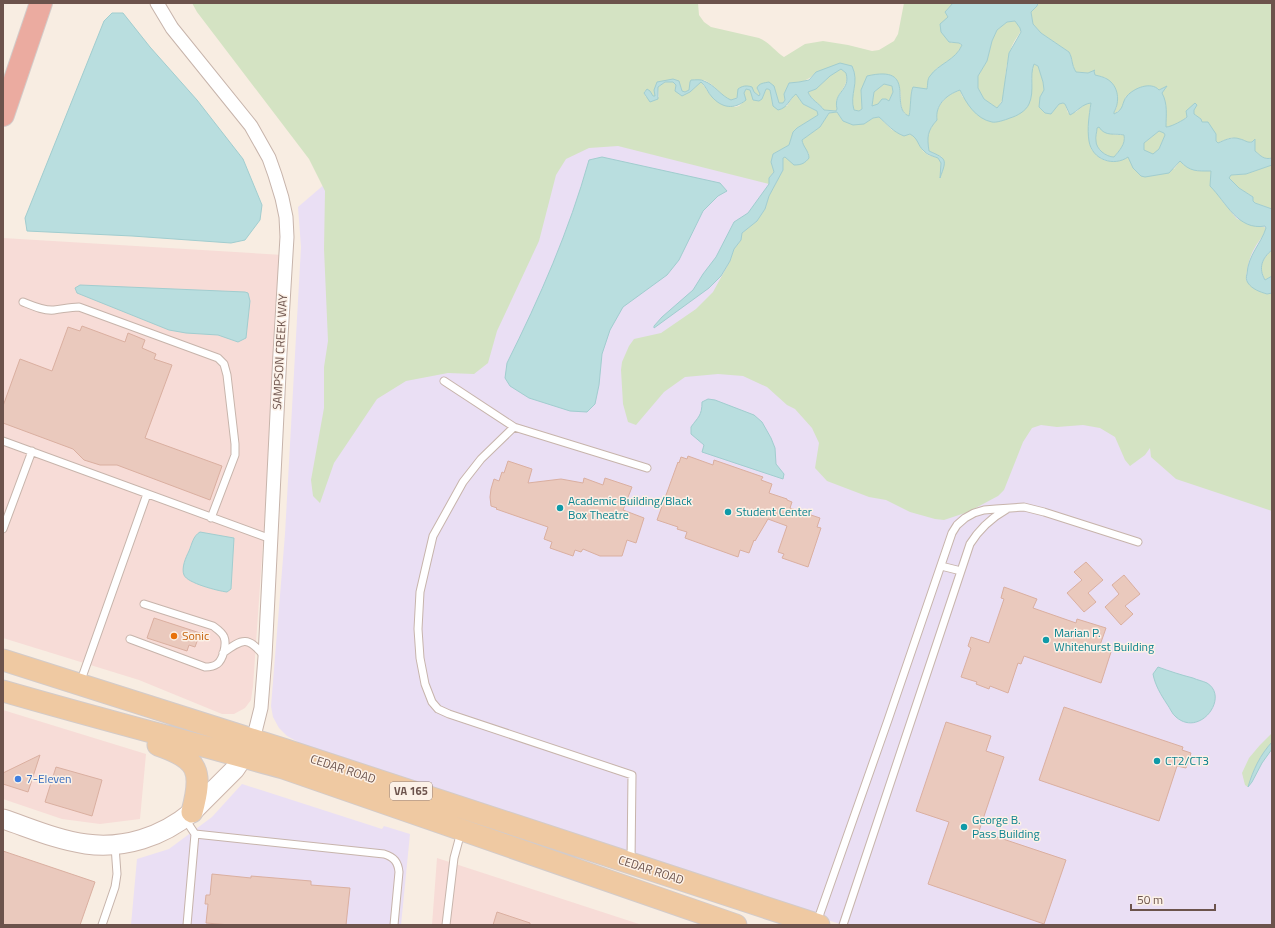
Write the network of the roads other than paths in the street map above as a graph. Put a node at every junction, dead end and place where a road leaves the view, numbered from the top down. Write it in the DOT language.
graph roads {
  1 [pos="41,3"];
  2 [pos="157,3"];
  3 [pos="3,87"];
  4 [pos="3,115"];
  5 [pos="23,302"];
  6 [pos="444,382"];
  7 [pos="514,427"];
  8 [pos="3,441"];
  9 [pos="32,452"];
  10 [pos="647,468"];
  11 [pos="147,494"];
  12 [pos="1009,508"];
  13 [pos="211,518"];
  14 [pos="3,529"];
  15 [pos="271,539"];
  16 [pos="1138,542"];
  17 [pos="941,566"];
  18 [pos="961,572"];
  19 [pos="144,604"];
  20 [pos="130,639"];
  21 [pos="223,653"];
  22 [pos="265,657"];
  23 [pos="3,660"];
  24 [pos="80,684"];
  25 [pos="3,691"];
  26 [pos="104,720"];
  27 [pos="249,748"];
  28 [pos="188,815"];
  29 [pos="3,819"];
  30 [pos="464,820"];
  31 [pos="195,834"];
  32 [pos="115,844"];
  33 [pos="631,863"];
  34 [pos="102,925"];
  35 [pos="187,925"];
  36 [pos="394,925"];
  37 [pos="446,925"];
  38 [pos="736,925"];
  39 [pos="817,925"];
  40 [pos="843,925"];
  1 -- 3 [label="highway"];
  1 -- 4 [label="highway"];
  2 -- 15 [label="street, SAMPSON CREEK WAY"];
  5 -- 13 [label="lane"];
  6 -- 7 [label="lane"];
  7 -- 10 [label="lane"];
  7 -- 33 [label="lane"];
  8 -- 9 [label="lane"];
  9 -- 11 [label="lane"];
  9 -- 14 [label="lane"];
  11 -- 13 [label="lane"];
  11 -- 24 [label="lane"];
  12 -- 16 [label="lane"];
  12 -- 17 [label="lane"];
  12 -- 18 [label="lane"];
  13 -- 15 [label="lane"];
  15 -- 22 [label="street, SAMPSON CREEK WAY"];
  17 -- 18 [label="lane"];
  17 -- 39 [label="lane"];
  18 -- 40 [label="lane"];
  19 -- 21 [label="lane"];
  20 -- 21 [label="lane"];
  21 -- 22 [label="lane"];
  22 -- 27 [label="street, SAMPSON CREEK WAY"];
  23 -- 24 [label="main road, CEDAR ROAD / VA 165"];
  24 -- 27 [label="main road, CEDAR ROAD / VA 165"];
  25 -- 26 [label="main road, CEDAR ROAD / VA 165"];
  26 -- 27 [label="main road, CEDAR ROAD / VA 165"];
  26 -- 28 [label="main road"];
  27 -- 28 [label="street"];
  27 -- 30 [label="main road, CEDAR ROAD / VA 165"];
  28 -- 31 [label="lane"];
  28 -- 32 [label="street"];
  29 -- 32 [label="street"];
  30 -- 33 [label="main road, CEDAR ROAD / VA 165"];
  30 -- 37 [label="lane"];
  30 -- 38 [label="main road, CEDAR ROAD / VA 165"];
  31 -- 35 [label="lane"];
  31 -- 36 [label="lane"];
  32 -- 34 [label="lane"];
  33 -- 39 [label="main road, CEDAR ROAD / VA 165"];
}
